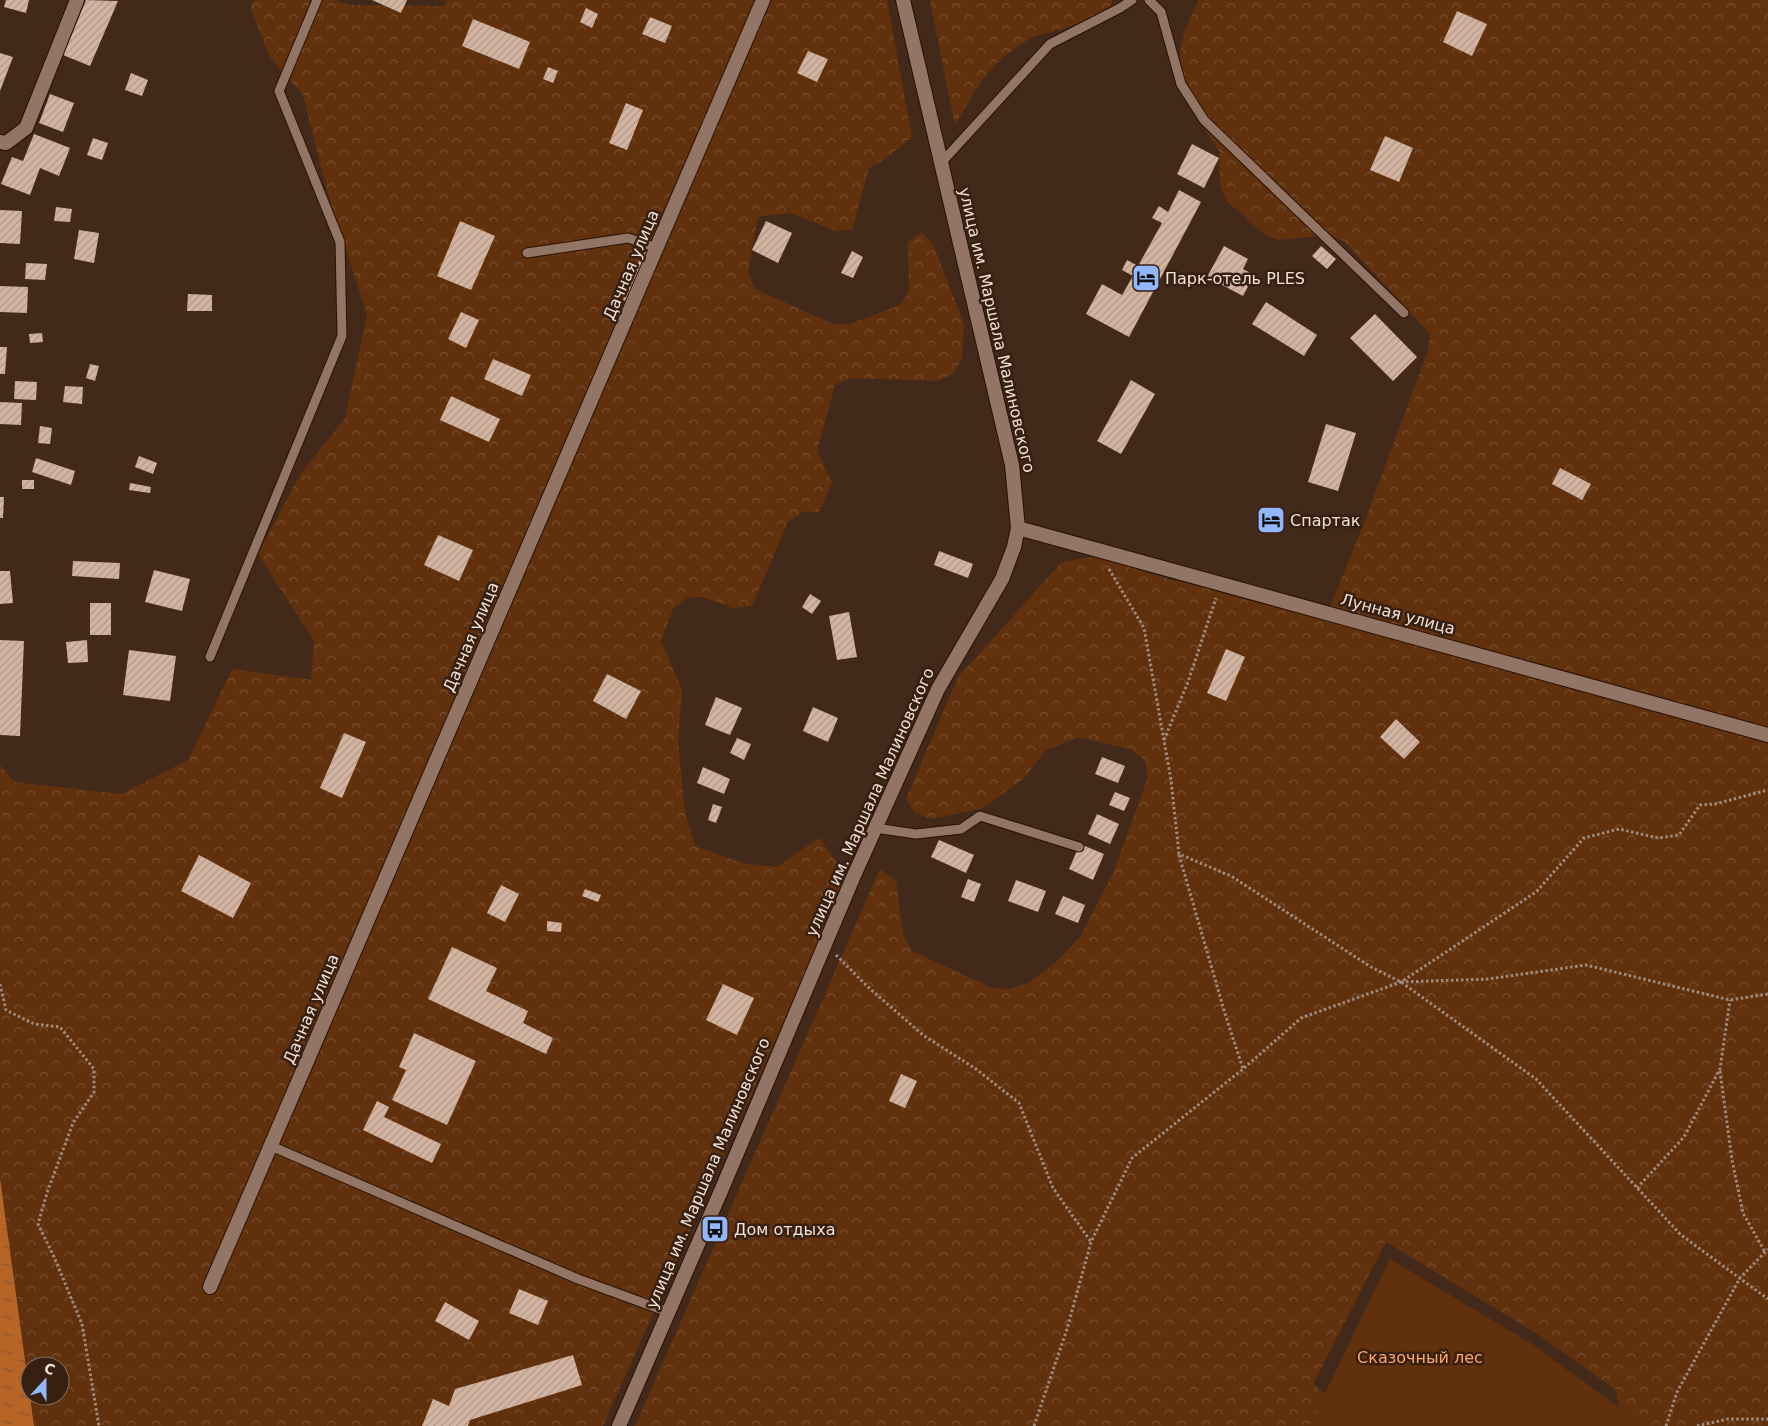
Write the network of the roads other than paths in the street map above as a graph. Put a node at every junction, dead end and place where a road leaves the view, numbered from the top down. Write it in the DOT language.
graph roads {
  1 [pos="77,0"];
  2 [pos="316,0"];
  3 [pos="763,0"];
  4 [pos="903,0"];
  5 [pos="1132,0"];
  6 [pos="1149,0"];
  7 [pos="0,142"];
  8 [pos="941,163"];
  9 [pos="657,248"];
  10 [pos="527,253"];
  11 [pos="1404,313"];
  12 [pos="1018,528"];
  13 [pos="210,657"];
  14 [pos="1768,735"];
  15 [pos="875,828"];
  16 [pos="1079,847"];
  17 [pos="271,1146"];
  18 [pos="210,1287"];
  19 [pos="668,1312"];
  20 [pos="619,1426"];
  1 -- 7 [label="street"];
  2 -- 13 [label="lane"];
  3 -- 9 [label="street, Дачная улица"];
  4 -- 8 [label="street, улица им. Маршала Малиновского"];
  5 -- 8 [label="lane"];
  6 -- 11 [label="lane"];
  8 -- 12 [label="street, улица им. Маршала Малиновского"];
  9 -- 10 [label="lane"];
  9 -- 17 [label="street, Дачная улица"];
  12 -- 14 [label="street, Лунная улица"];
  12 -- 15 [label="street, улица им. Маршала Малиновского"];
  15 -- 16 [label="lane"];
  15 -- 19 [label="street, улица им. Маршала Малиновского"];
  17 -- 18 [label="street, Дачная улица"];
  17 -- 19 [label="lane"];
  19 -- 20 [label="street, улица им. Маршала Малиновского"];
}
